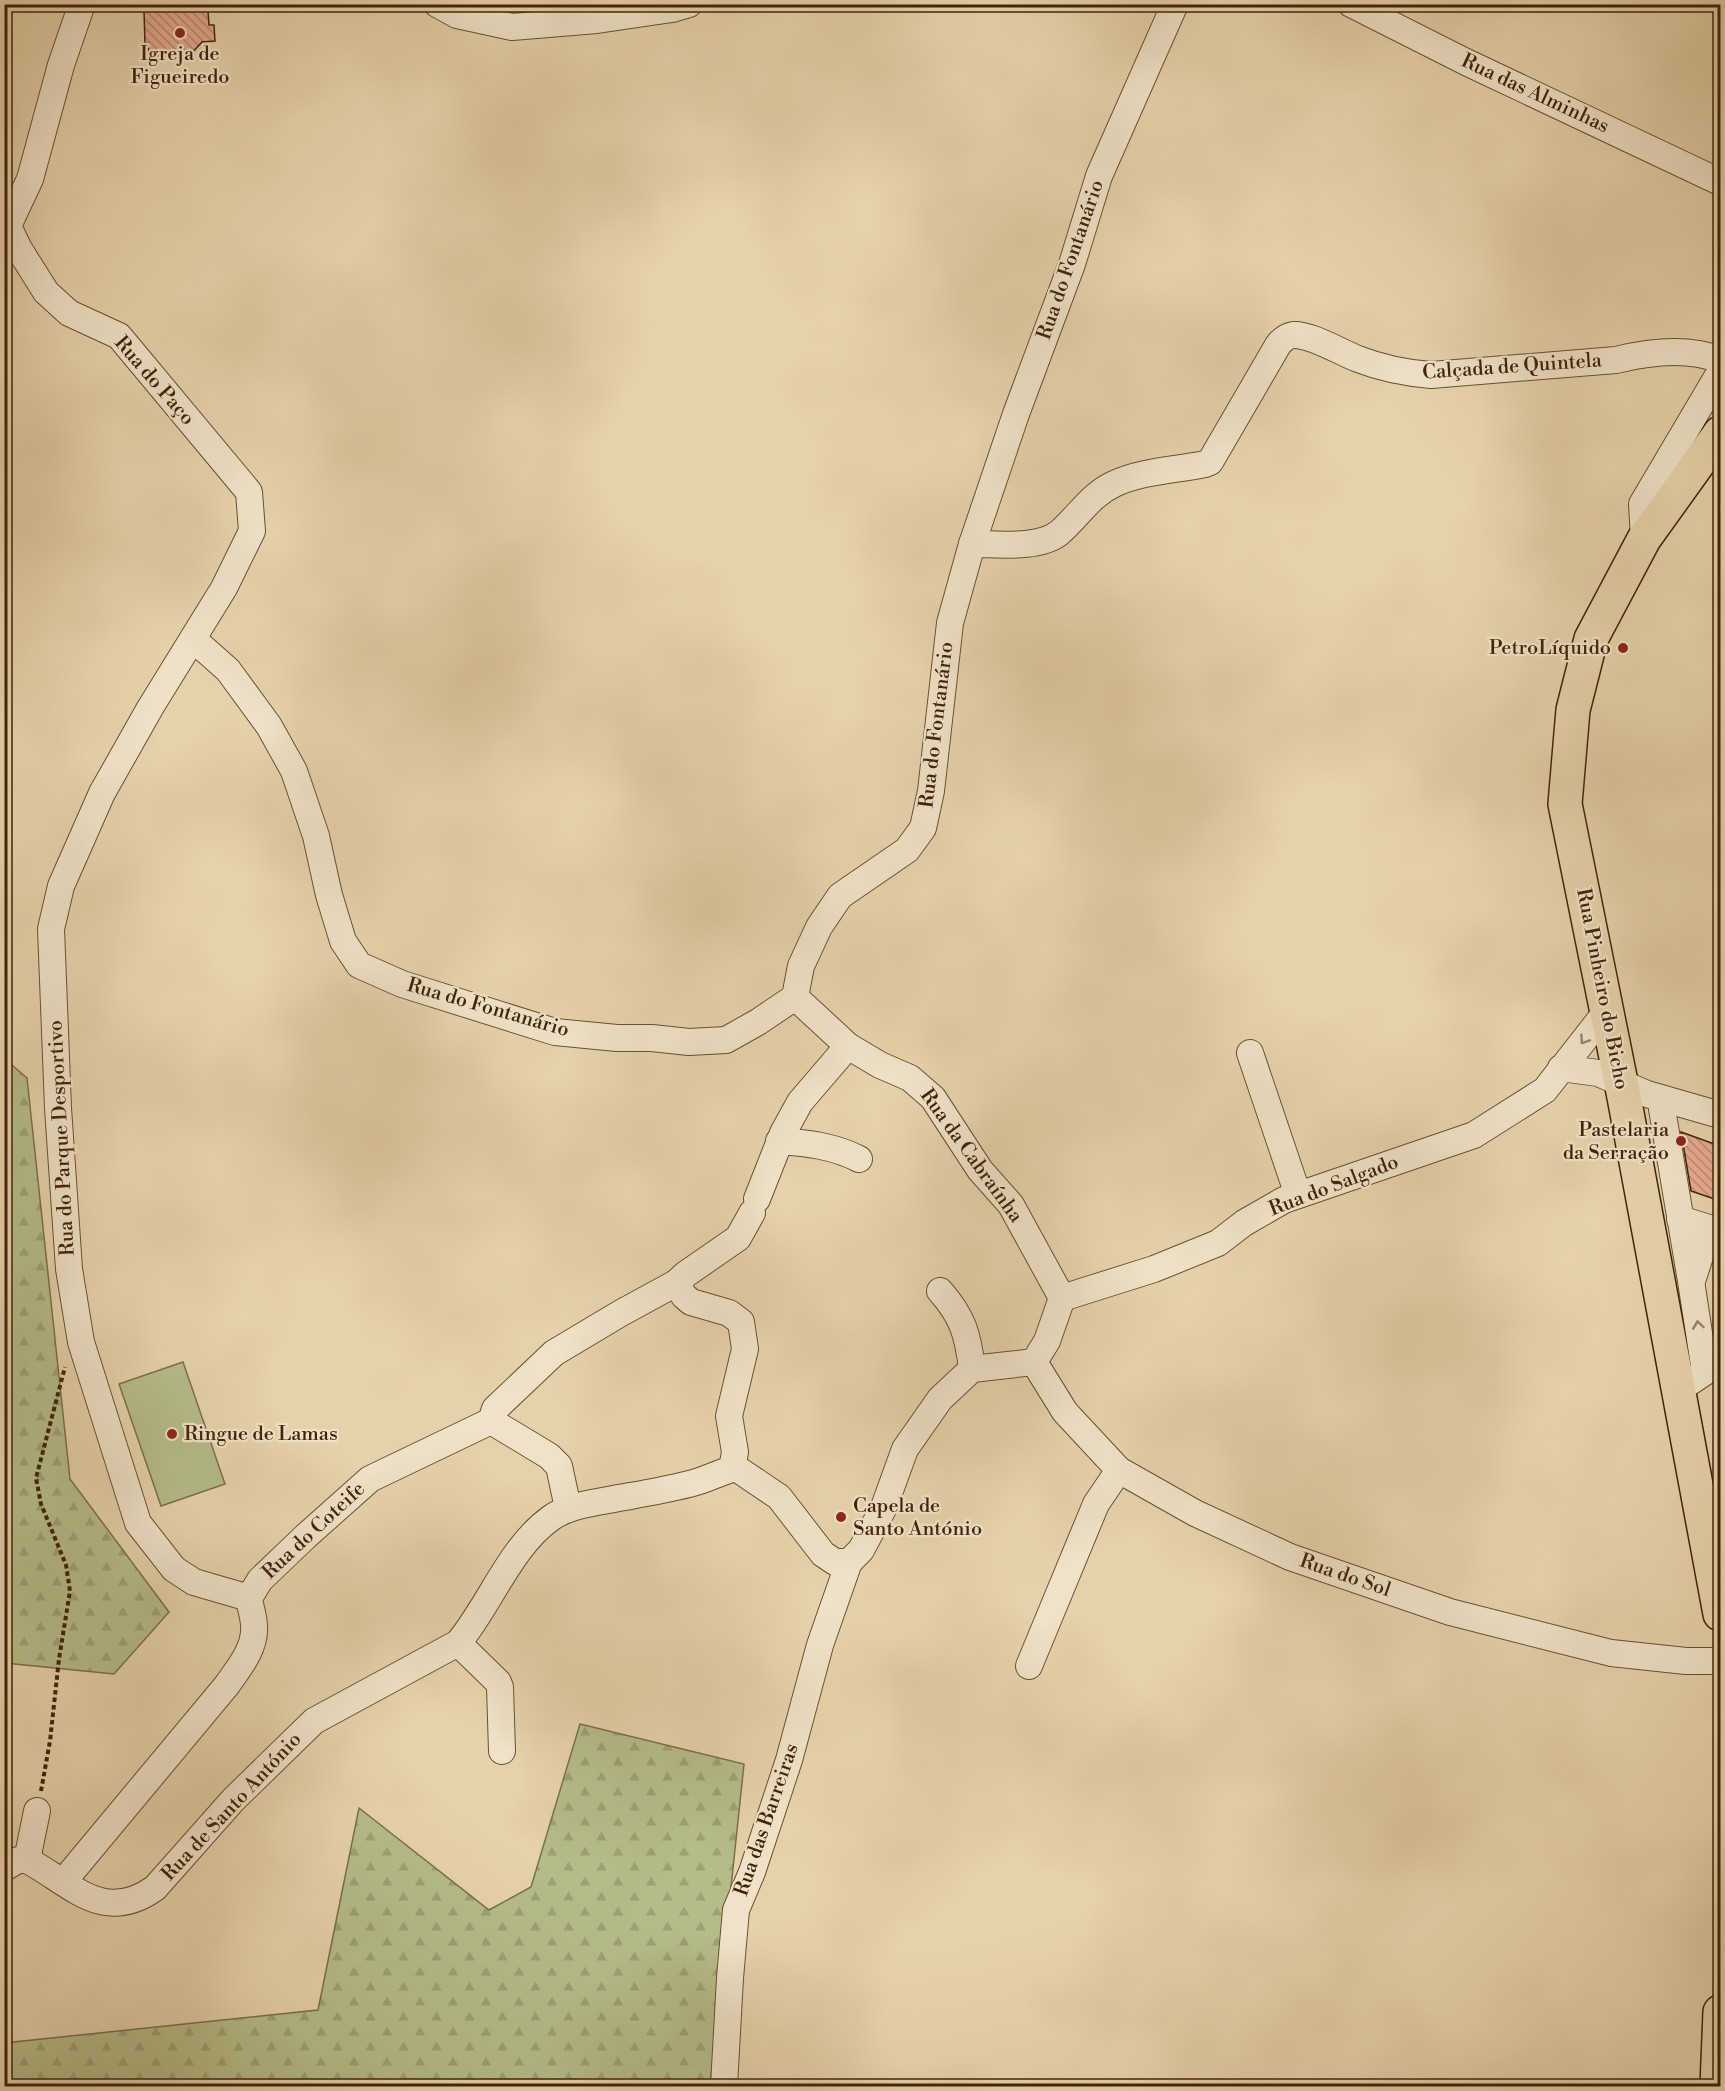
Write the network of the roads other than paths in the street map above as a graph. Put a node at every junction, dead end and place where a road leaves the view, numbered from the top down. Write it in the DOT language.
graph roads {
  1 [pos="81,4"];
  2 [pos="437,4"];
  3 [pos="689,4"];
  4 [pos="1175,4"];
  5 [pos="1351,4"];
  6 [pos="1720,182"];
  7 [pos="6,227"];
  8 [pos="1720,360"];
  9 [pos="1720,372"];
  10 [pos="1719,436"];
  11 [pos="1644,539"];
  12 [pos="972,544"];
  13 [pos="193,639"];
  14 [pos="795,997"];
  15 [pos="1606,1012"];
  16 [pos="848,1046"];
  17 [pos="1250,1053"];
  18 [pos="1561,1068"];
  19 [pos="1622,1090"];
  20 [pos="1662,1109"];
  21 [pos="1720,1115"];
  22 [pos="1720,1128"];
  23 [pos="779,1141"];
  24 [pos="859,1159"];
  25 [pos="1298,1195"];
  26 [pos="676,1283"];
  27 [pos="940,1291"];
  28 [pos="1062,1298"];
  29 [pos="1034,1362"];
  30 [pos="972,1369"];
  31 [pos="1678,1390"];
  32 [pos="491,1421"];
  33 [pos="732,1469"];
  34 [pos="1119,1470"];
  35 [pos="568,1508"];
  36 [pos="849,1562"];
  37 [pos="249,1598"];
  38 [pos="1720,1614"];
  39 [pos="458,1643"];
  40 [pos="1720,1661"];
  41 [pos="1029,1666"];
  42 [pos="502,1751"];
  43 [pos="37,1811"];
  44 [pos="16,1864"];
  45 [pos="63,1882"];
  46 [pos="1720,2012"];
  47 [pos="724,2086"];
  48 [pos="1717,2086"];
  1 -- 7 [label="street, Rua do Paço"];
  2 -- 3 [label="street"];
  4 -- 12 [label="street, Rua do Fontanário"];
  5 -- 6 [label="street, Rua das Alminhas"];
  7 -- 13 [label="street, Rua do Paço"];
  8 -- 12 [label="street, Calçada de Quintela"];
  9 -- 11 [label="street"];
  10 -- 11 [label="main road, Rua Pinheiro do Bicho"];
  11 -- 15 [label="main road, Rua Pinheiro do Bicho"];
  12 -- 14 [label="street, Rua do Fontanário"];
  13 -- 14 [label="street, Rua do Fontanário"];
  13 -- 37 [label="street, Rua do Parque Desportivo"];
  14 -- 16 [label="street, Rua da Cabraínha"];
  15 -- 18 [label="street, Rua do Salgado, one-way"];
  15 -- 19 [label="main road, Rua Pinheiro do Bicho"];
  16 -- 23 [label="street"];
  16 -- 28 [label="street, Rua da Cabraínha"];
  17 -- 25 [label="street"];
  18 -- 19 [label="street"];
  18 -- 25 [label="street, Rua do Salgado"];
  19 -- 20 [label="street"];
  19 -- 21 [label="street"];
  19 -- 31 [label="main road, Rua Pinheiro do Bicho"];
  20 -- 22 [label="street"];
  31 -- 20 [label="street, one-way"];
  23 -- 24 [label="street"];
  23 -- 26 [label="street"];
  25 -- 28 [label="street, Rua do Salgado"];
  26 -- 32 [label="street, Rua do Coteife"];
  26 -- 33 [label="street"];
  27 -- 30 [label="street"];
  28 -- 29 [label="street"];
  29 -- 30 [label="street"];
  29 -- 34 [label="street, Rua do Sol"];
  30 -- 36 [label="street"];
  31 -- 38 [label="main road, Rua Pinheiro do Bicho"];
  32 -- 35 [label="street"];
  32 -- 37 [label="street, Rua do Coteife"];
  33 -- 35 [label="street, Rua de Santo António"];
  33 -- 36 [label="street"];
  34 -- 40 [label="street, Rua do Sol"];
  34 -- 41 [label="street"];
  35 -- 39 [label="street, Rua de Santo António"];
  36 -- 47 [label="street, Rua das Barreiras"];
  37 -- 45 [label="street, Rua do Coteife"];
  39 -- 42 [label="street"];
  39 -- 45 [label="street, Rua de Santo António"];
  43 -- 44 [label="street"];
  44 -- 45 [label="street, Rua de Santo António"];
  46 -- 48 [label="main road"];
}
